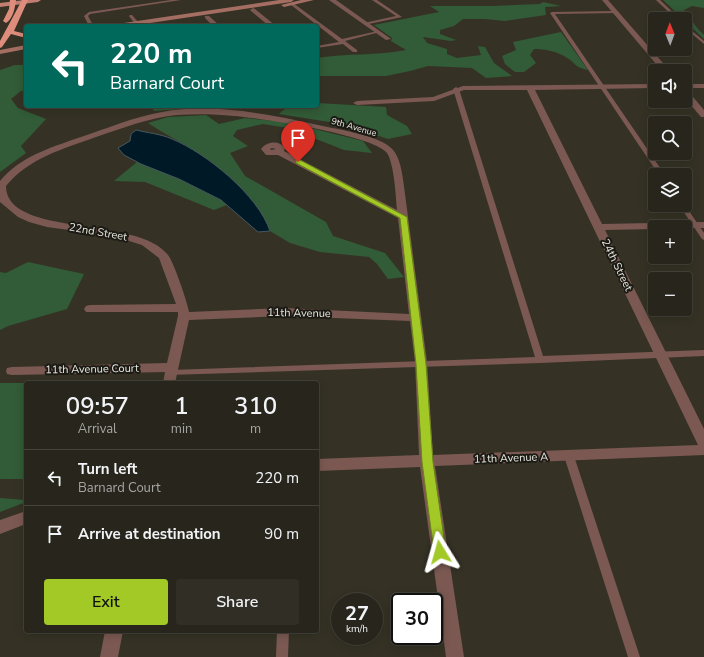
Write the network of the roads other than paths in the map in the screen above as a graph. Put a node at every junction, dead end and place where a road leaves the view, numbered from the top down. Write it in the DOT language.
graph roads {
  1 [pos="38,0"];
  2 [pos="179,0"];
  3 [pos="311,0"];
  4 [pos="332,0"];
  5 [pos="374,0"];
  6 [pos="605,0"];
  7 [pos="658,0"];
  8 [pos="25,1"];
  9 [pos="14,2"];
  10 [pos="291,2"];
  11 [pos="0,5"];
  12 [pos="253,10"];
  13 [pos="616,12"];
  14 [pos="671,12"];
  15 [pos="130,16"];
  16 [pos="207,17"];
  17 [pos="90,24"];
  18 [pos="138,24"];
  19 [pos="165,24"];
  20 [pos="215,24"];
  21 [pos="270,24"];
  22 [pos="366,24"];
  23 [pos="4,25"];
  24 [pos="12,27"];
  25 [pos="378,32"];
  26 [pos="692,32"];
  27 [pos="24,35"];
  28 [pos="388,39"];
  29 [pos="24,40"];
  30 [pos="342,42"];
  31 [pos="704,43"];
  32 [pos="0,45"];
  33 [pos="319,47"];
  34 [pos="24,48"];
  35 [pos="354,51"];
  36 [pos="0,52"];
  37 [pos="660,64"];
  38 [pos="603,86"];
  39 [pos="648,86"];
  40 [pos="692,86"];
  41 [pos="704,86"];
  42 [pos="530,87"];
  43 [pos="456,90"];
  44 [pos="692,101"];
  45 [pos="357,103"];
  46 [pos="704,115"];
  47 [pos="50,151"];
  48 [pos="279,152"];
  49 [pos="657,168"];
  50 [pos="688,212"];
  51 [pos="403,217"];
  52 [pos="700,225"];
  53 [pos="599,227"];
  54 [pos="704,238"];
  55 [pos="90,308"];
  56 [pos="183,312"];
  57 [pos="415,318"];
  58 [pos="704,353"];
  59 [pos="660,355"];
  60 [pos="540,360"];
  61 [pos="421,364"];
  62 [pos="12,371"];
  63 [pos="171,374"];
  64 [pos="704,443"];
  65 [pos="704,450"];
  66 [pos="569,456"];
  67 [pos="427,462"];
  68 [pos="319,465"];
  69 [pos="24,518"];
  70 [pos="0,527"];
  71 [pos="114,633"];
  72 [pos="283,633"];
  73 [pos="109,657"];
  74 [pos="282,657"];
  75 [pos="455,657"];
  76 [pos="634,657"];
  1 -- 8 [label="main road"];
  2 -- 17 [label="lane"];
  3 -- 10 [label="main road"];
  4 -- 22 [label="street"];
  5 -- 22 [label="lane"];
  6 -- 13 [label="street"];
  7 -- 14 [label="lane"];
  8 -- 9 [label="main road"];
  8 -- 24 [label="highway"];
  9 -- 11 [label="main road"];
  9 -- 23 [label="highway"];
  10 -- 12 [label="main road"];
  10 -- 18 [label="main road"];
  10 -- 30 [label="lane"];
  12 -- 16 [label="main road"];
  12 -- 21 [label="street"];
  13 -- 37 [label="street"];
  13 -- 38 [label="lane"];
  15 -- 18 [label="lane"];
  16 -- 19 [label="main road"];
  16 -- 20 [label="street"];
  22 -- 25 [label="street"];
  24 -- 27 [label="highway"];
  24 -- 32 [label="highway"];
  25 -- 28 [label="street"];
  25 -- 30 [label="lane"];
  26 -- 31 [label="lane"];
  29 -- 32 [label="main road"];
  30 -- 33 [label="lane"];
  30 -- 35 [label="lane"];
  34 -- 36 [label="main road"];
  38 -- 39 [label="street"];
  38 -- 42 [label="street"];
  38 -- 49 [label="lane"];
  40 -- 41 [label="street"];
  42 -- 43 [label="street"];
  42 -- 53 [label="street, 24th Street"];
  43 -- 45 [label="street"];
  43 -- 60 [label="lane"];
  44 -- 46 [label="street"];
  47 -- 51 [label="street, 9th Avenue"];
  47 -- 56 [label="street, 22nd Street"];
  48 -- 51 [label="street"];
  50 -- 52 [label="lane"];
  51 -- 57 [label="street"];
  52 -- 53 [label="street"];
  52 -- 54 [label="lane"];
  53 -- 59 [label="street, 24th Street"];
  55 -- 56 [label="street, 11th Avenue"];
  56 -- 57 [label="street, 11th Avenue"];
  56 -- 63 [label="street"];
  57 -- 61 [label="street"];
  58 -- 59 [label="lane"];
  59 -- 60 [label="lane"];
  59 -- 64 [label="street, 24th Street"];
  60 -- 61 [label="lane"];
  61 -- 63 [label="lane"];
  61 -- 67 [label="street"];
  62 -- 63 [label="street, 11th Avenue Court"];
  65 -- 66 [label="street, 11th Avenue A"];
  66 -- 67 [label="street, 11th Avenue A"];
  66 -- 76 [label="lane"];
  67 -- 68 [label="street, 11th Avenue A"];
  67 -- 75 [label="street"];
  69 -- 70 [label="street"];
  71 -- 73 [label="street"];
  72 -- 74 [label="lane"];
}
